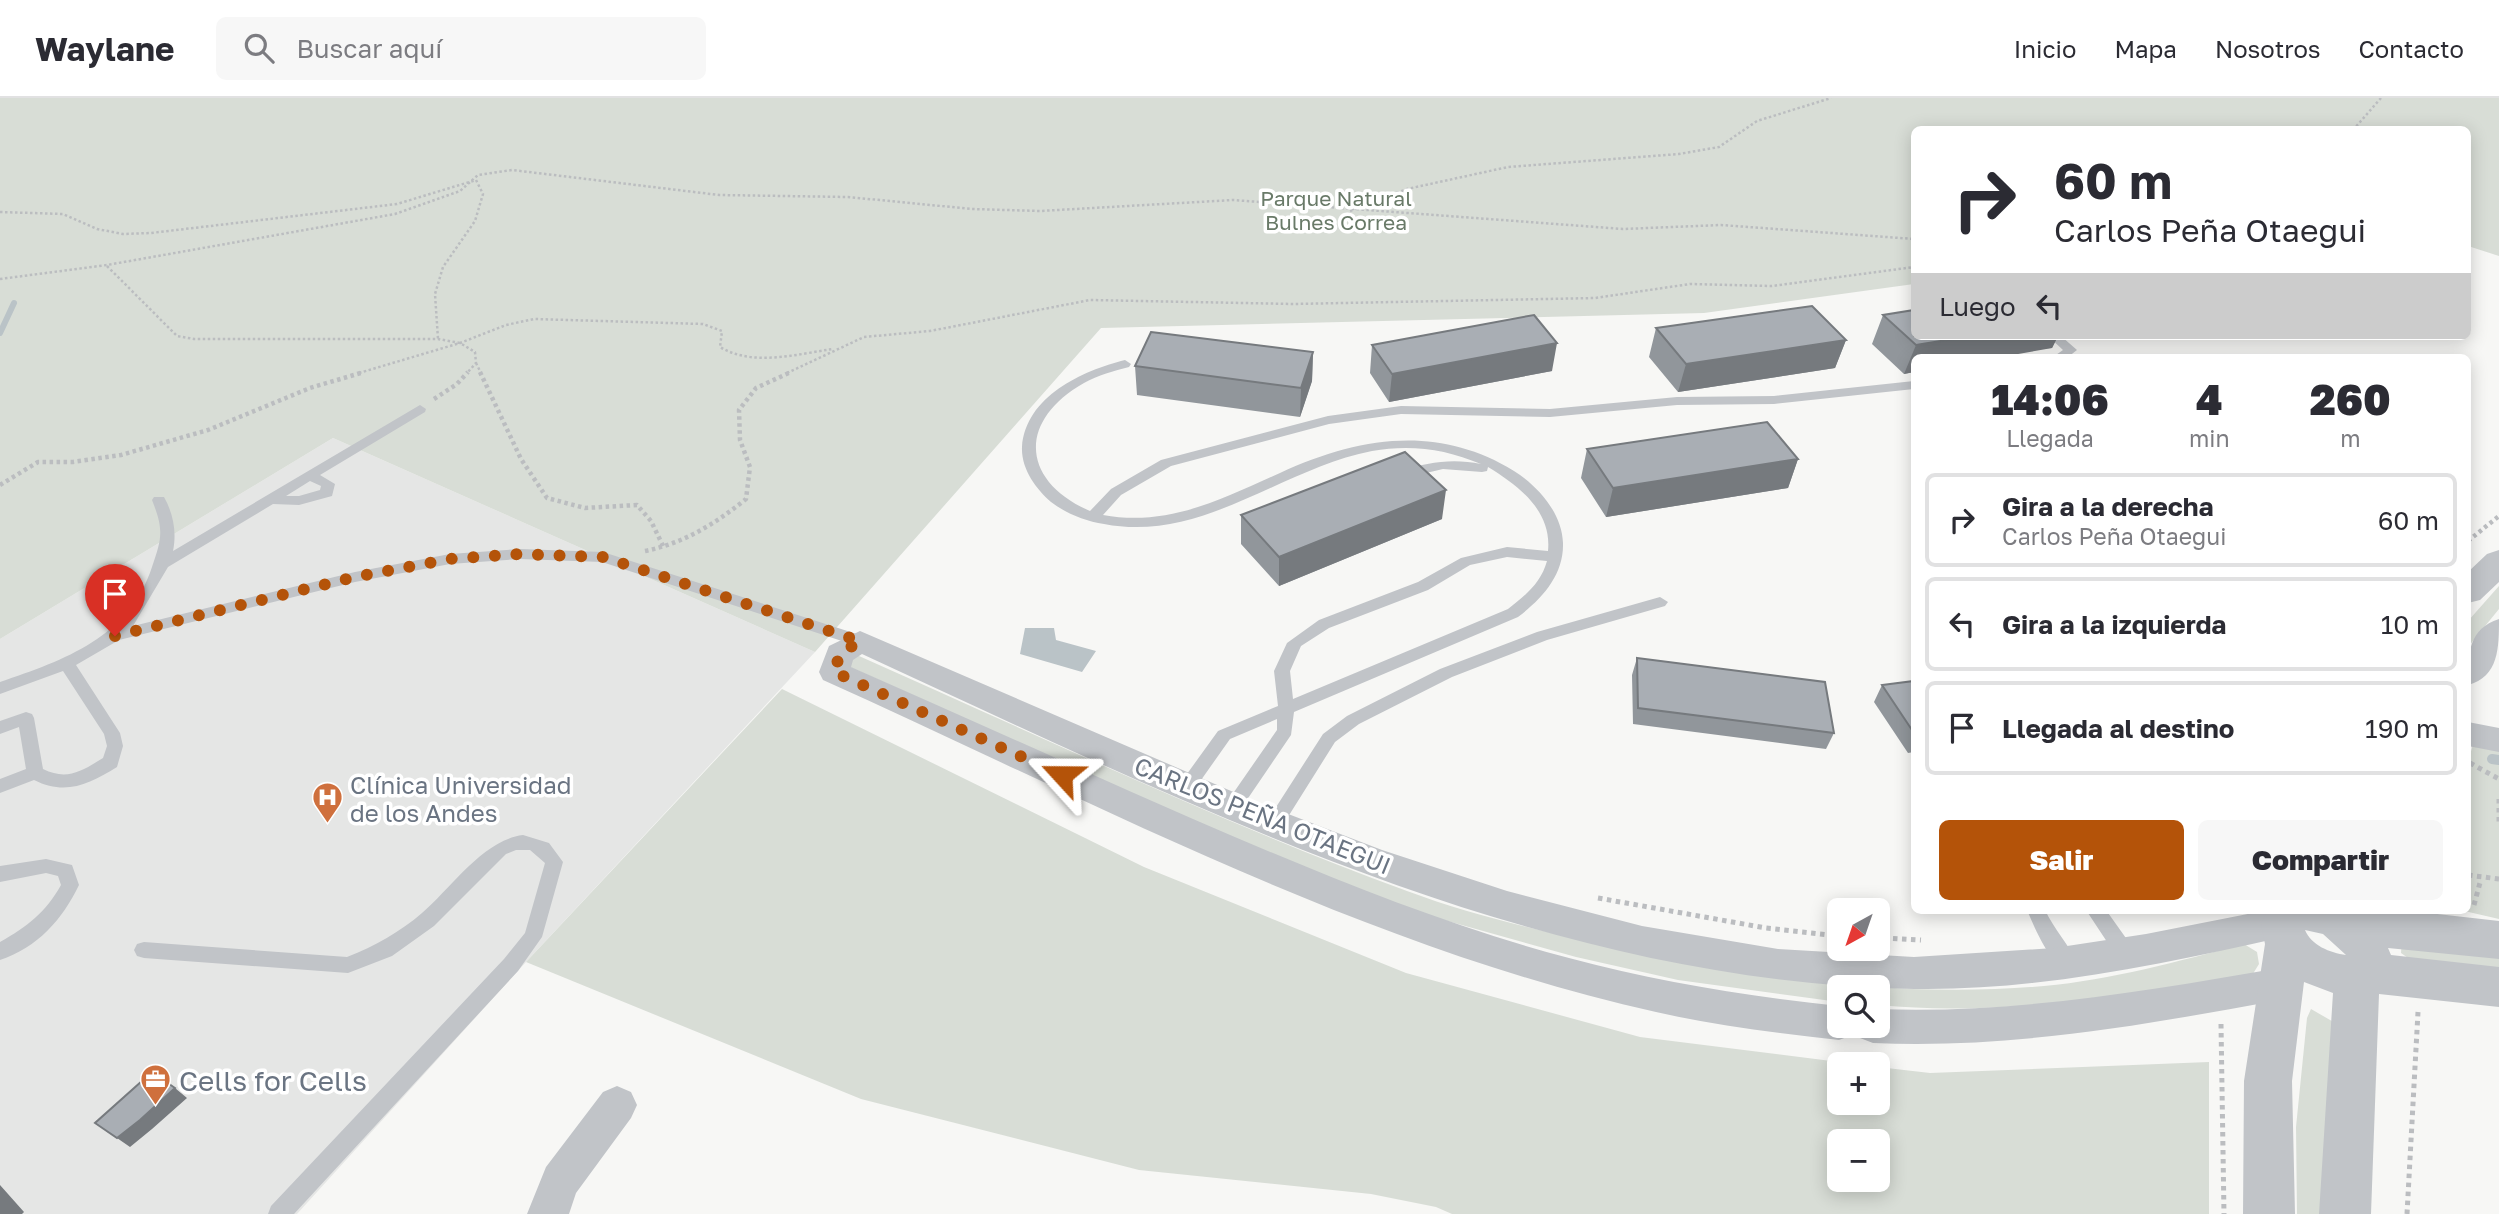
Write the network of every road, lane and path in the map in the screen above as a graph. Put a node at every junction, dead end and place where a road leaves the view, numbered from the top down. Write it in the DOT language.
graph roads {
  1 [pos="1831,98"];
  2 [pos="2381,98"];
  3 [pos="2356,126"];
  4 [pos="476,180"];
  5 [pos="2,211"];
  6 [pos="1348,211"];
  7 [pos="1911,239"];
  8 [pos="107,265"];
  9 [pos="1911,267"];
  10 [pos="0,279"];
  11 [pos="438,339"];
  12 [pos="2059,340"];
  13 [pos="460,343"];
  14 [pos="838,348"];
  15 [pos="2065,354"];
  16 [pos="476,363"];
  17 [pos="1125,364"];
  18 [pos="1911,385"];
  19 [pos="421,409"];
  20 [pos="1509,474"];
  21 [pos="310,476"];
  22 [pos="1385,481"];
  23 [pos="0,485"];
  24 [pos="270,499"];
  25 [pos="159,500"];
  26 [pos="2499,516"];
  27 [pos="1092,518"];
  28 [pos="2471,539"];
  29 [pos="664,548"];
  30 [pos="603,557"];
  31 [pos="1555,557"];
  32 [pos="2499,562"];
  33 [pos="159,566"];
  34 [pos="2471,588"];
  35 [pos="1660,602"];
  36 [pos="2499,632"];
  37 [pos="115,636"];
  38 [pos="860,641"];
  39 [pos="67,664"];
  40 [pos="2471,667"];
  41 [pos="0,688"];
  42 [pos="1286,707"];
  43 [pos="0,728"];
  44 [pos="2499,740"];
  45 [pos="2471,748"];
  46 [pos="2471,751"];
  47 [pos="35,772"];
  48 [pos="2499,779"];
  49 [pos="1188,785"];
  50 [pos="0,786"];
  51 [pos="2499,799"];
  52 [pos="1234,805"];
  53 [pos="1275,823"];
  54 [pos="2499,824"];
  55 [pos="0,874"];
  56 [pos="2471,876"];
  57 [pos="2481,879"];
  58 [pos="2499,879"];
  59 [pos="2038,914"];
  60 [pos="2098,914"];
  61 [pos="2318,914"];
  62 [pos="2323,914"];
  63 [pos="2351,922"];
  64 [pos="2486,924"];
  65 [pos="2289,934"];
  66 [pos="144,950"];
  67 [pos="0,952"];
  68 [pos="2126,954"];
  69 [pos="2068,964"];
  70 [pos="2360,973"];
  71 [pos="2499,988"];
  72 [pos="2197,998"];
  73 [pos="2428,1011"];
  74 [pos="1827,1022"];
  75 [pos="1890,1026"];
  76 [pos="617,1105"];
  77 [pos="279,1214"];
  78 [pos="548,1214"];
  79 [pos="2224,1214"];
  80 [pos="2269,1214"];
  81 [pos="2345,1214"];
  82 [pos="2407,1214"];
  1 -- 6 [label="path"];
  2 -- 3 [label="path"];
  4 -- 5 [label="path"];
  4 -- 6 [label="path"];
  4 -- 8 [label="path"];
  4 -- 11 [label="path"];
  6 -- 7 [label="path"];
  8 -- 10 [label="path"];
  8 -- 11 [label="path"];
  9 -- 14 [label="path"];
  11 -- 13 [label="path"];
  12 -- 15 [label="lane"];
  13 -- 14 [label="path"];
  13 -- 16 [label="path"];
  13 -- 23 [label="path"];
  14 -- 29 [label="path"];
  16 -- 19 [label="path"];
  16 -- 29 [label="path"];
  17 -- 27 [label="lane"];
  18 -- 27 [label="lane"];
  19 -- 21 [label="lane"];
  20 -- 22 [label="lane"];
  20 -- 27 [label="lane"];
  20 -- 31 [label="lane"];
  21 -- 24 [label="lane"];
  21 -- 24 [label="lane"];
  24 -- 33 [label="lane"];
  25 -- 33 [label="lane"];
  26 -- 28 [label="path"];
  29 -- 30 [label="path"];
  30 -- 37 [label="lane"];
  30 -- 38 [label="lane"];
  31 -- 42 [label="lane"];
  31 -- 42 [label="lane"];
  32 -- 34 [label="street"];
  33 -- 37 [label="lane"];
  35 -- 53 [label="lane"];
  36 -- 40 [label="street"];
  37 -- 39 [label="lane"];
  38 -- 49 [label="street, CARLOS PEÑA OTAEGUI"];
  38 -- 74 [label="street, CARLOS PEÑA OTAEGUI"];
  39 -- 41 [label="lane"];
  39 -- 47 [label="lane"];
  42 -- 49 [label="lane"];
  42 -- 52 [label="lane"];
  43 -- 47 [label="lane"];
  44 -- 45 [label="street"];
  46 -- 48 [label="path"];
  47 -- 50 [label="lane"];
  49 -- 52 [label="street, CARLOS PEÑA OTAEGUI"];
  51 -- 54 [label="path"];
  52 -- 53 [label="street, CARLOS PEÑA OTAEGUI"];
  53 -- 69 [label="street, CARLOS PEÑA OTAEGUI"];
  55 -- 67 [label="lane"];
  56 -- 57 [label="path"];
  57 -- 58 [label="path"];
  57 -- 64 [label="path"];
  59 -- 69 [label="lane"];
  60 -- 68 [label="lane"];
  61 -- 65 [label="street"];
  62 -- 63 [label="street"];
  63 -- 64 [label="street"];
  63 -- 70 [label="street"];
  65 -- 68 [label="street, CARLOS PEÑA OTAEGUI"];
  65 -- 70 [label="street"];
  65 -- 72 [label="street"];
  65 -- 80 [label="street"];
  66 -- 77 [label="lane"];
  68 -- 69 [label="street, CARLOS PEÑA OTAEGUI"];
  70 -- 71 [label="street"];
  70 -- 81 [label="street"];
  72 -- 75 [label="street"];
  72 -- 79 [label="path"];
  73 -- 82 [label="path"];
  76 -- 78 [label="street"];
}
